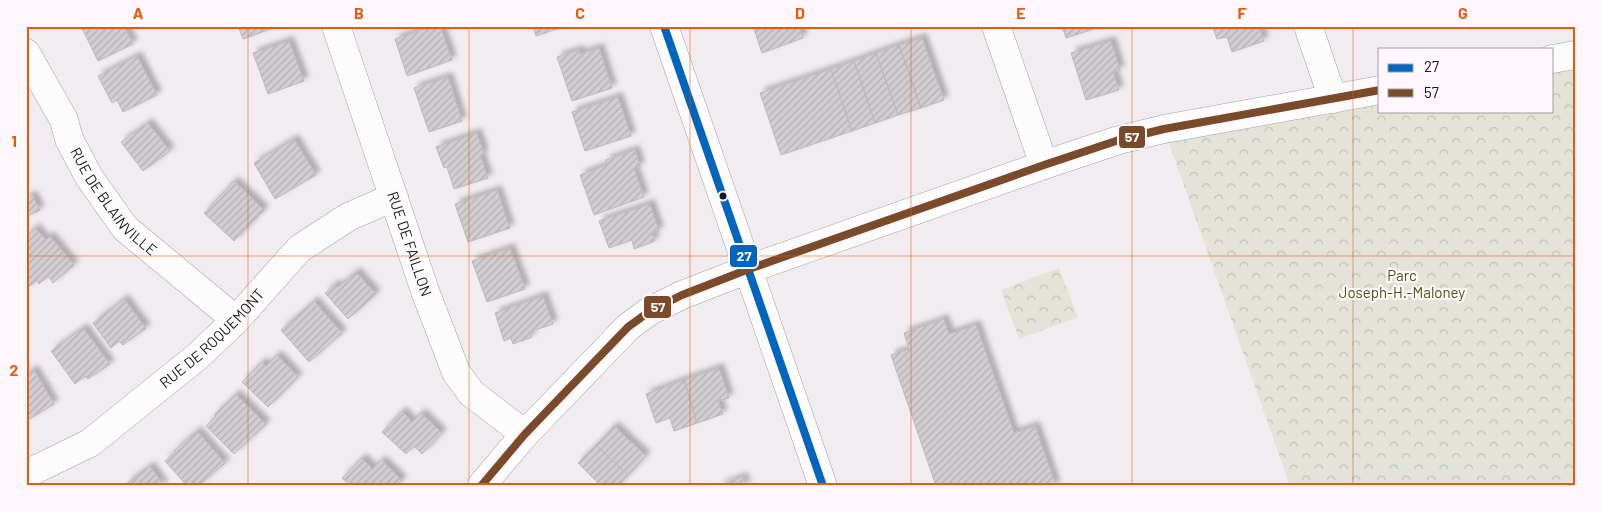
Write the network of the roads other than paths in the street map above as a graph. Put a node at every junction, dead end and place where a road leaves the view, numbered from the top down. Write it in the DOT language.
graph roads {
  1 [pos="336,26"];
  2 [pos="664,26"];
  3 [pos="996,26"];
  4 [pos="1308,26"];
  5 [pos="26,53"];
  6 [pos="1575,55"];
  7 [pos="1554,59"];
  8 [pos="1378,90"];
  9 [pos="1333,99"];
  10 [pos="1044,165"];
  11 [pos="394,198"];
  12 [pos="749,268"];
  13 [pos="236,320"];
  14 [pos="525,434"];
  15 [pos="26,474"];
  16 [pos="481,486"];
  17 [pos="823,486"];
  1 -- 11 [label="street, RUE DE FAILLON"];
  2 -- 12 [label="street"];
  3 -- 10 [label="street"];
  4 -- 9 [label="street"];
  5 -- 13 [label="street, RUE DE BLAINVILLE"];
  6 -- 7 [label="street"];
  8 -- 9 [label="street"];
  9 -- 10 [label="street"];
  10 -- 12 [label="street"];
  11 -- 13 [label="street, RUE DE ROQUEMONT"];
  11 -- 14 [label="street, RUE DE FAILLON"];
  12 -- 14 [label="street"];
  12 -- 17 [label="street"];
  13 -- 15 [label="street, RUE DE ROQUEMONT"];
  14 -- 16 [label="street"];
}
